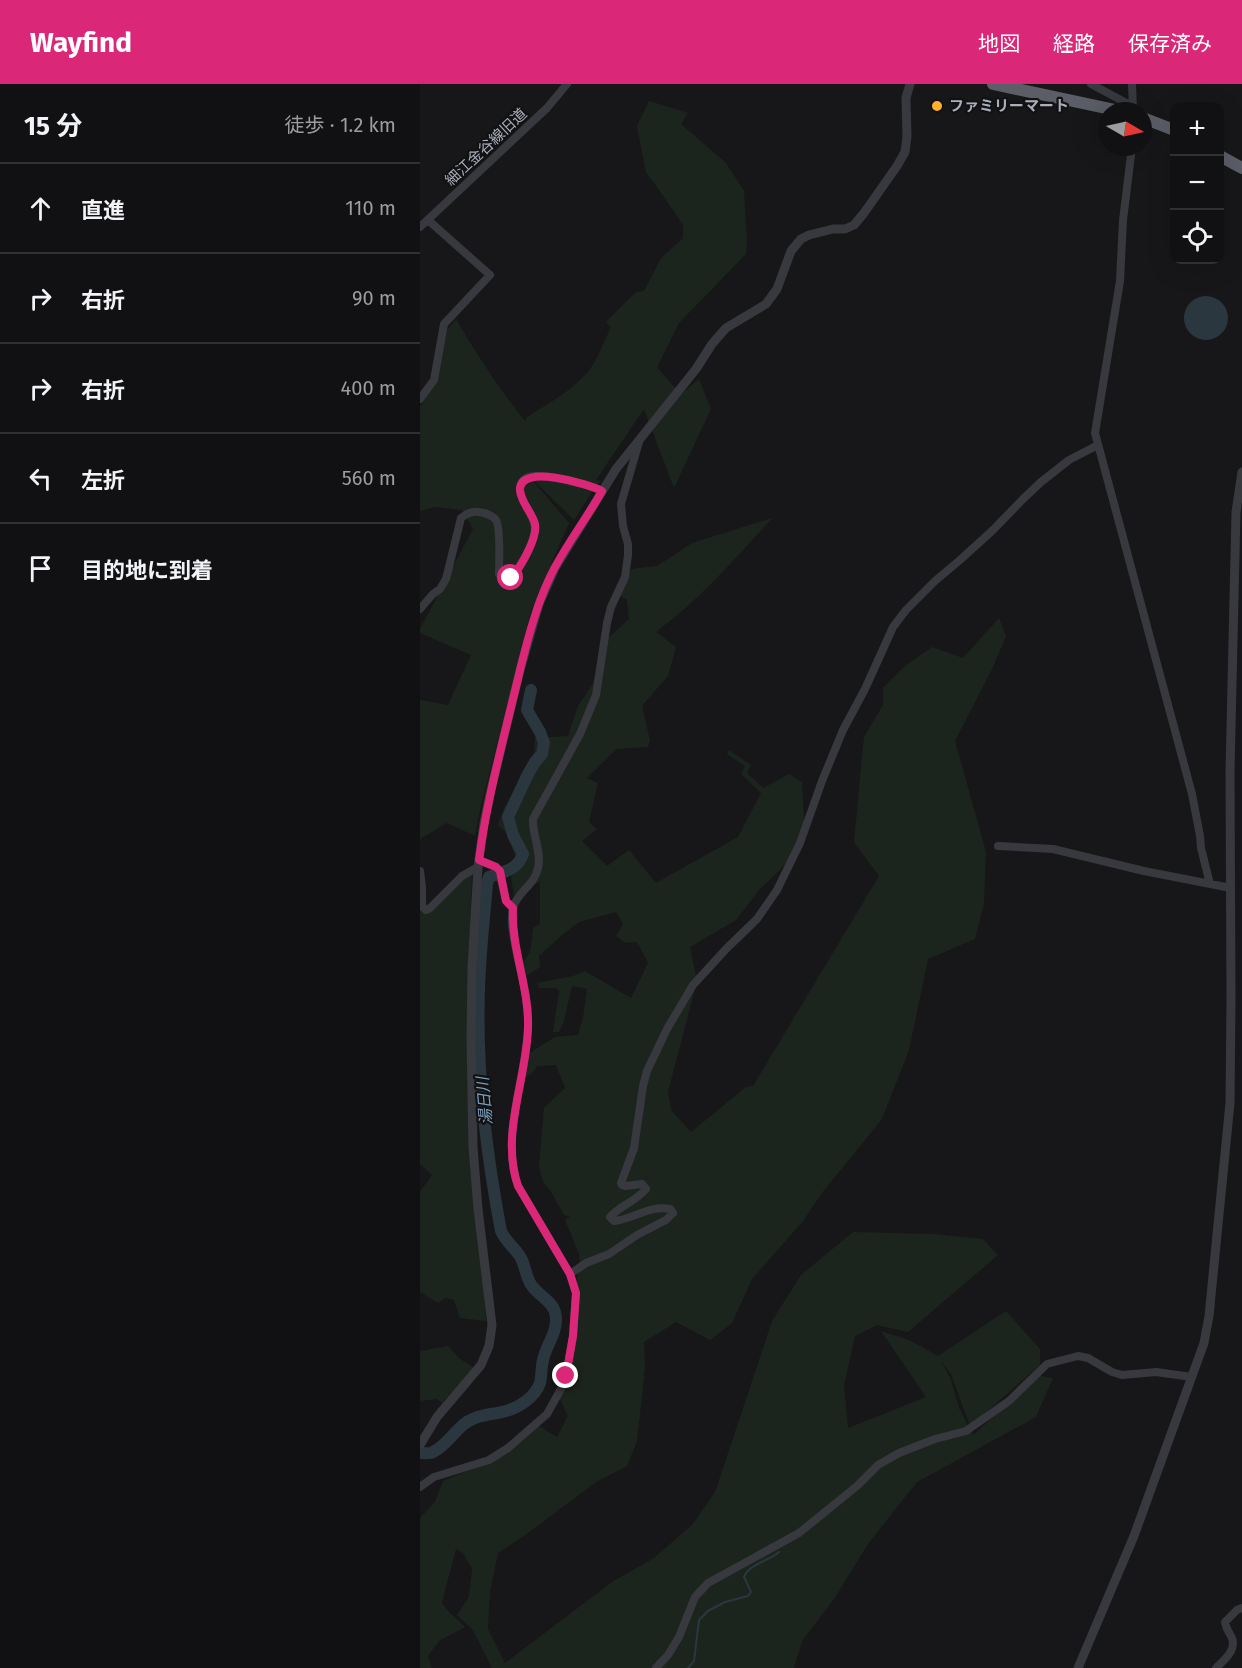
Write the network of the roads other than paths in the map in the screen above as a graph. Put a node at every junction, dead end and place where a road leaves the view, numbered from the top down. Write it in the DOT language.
graph roads {
  1 [pos="567,84"];
  2 [pos="910,84"];
  3 [pos="993,84"];
  4 [pos="1091,84"];
  5 [pos="1132,84"];
  6 [pos="1117,102"];
  7 [pos="1129,102"];
  8 [pos="1098,104"];
  9 [pos="1152,121"];
  10 [pos="1170,128"];
  11 [pos="1131,156"];
  12 [pos="1224,158"];
  13 [pos="1242,168"];
  14 [pos="428,220"];
  15 [pos="420,227"];
  16 [pos="420,399"];
  17 [pos="640,438"];
  18 [pos="1098,445"];
  19 [pos="1242,472"];
  20 [pos="602,491"];
  21 [pos="1239,512"];
  22 [pos="420,609"];
  23 [pos="998,846"];
  24 [pos="478,863"];
  25 [pos="420,871"];
  26 [pos="1210,884"];
  27 [pos="1230,888"];
  28 [pos="513,908"];
  29 [pos="570,1274"];
  30 [pos="1192,1377"];
  31 [pos="420,1445"];
  32 [pos="420,1487"];
  33 [pos="1242,1608"];
  34 [pos="656,1668"];
  35 [pos="1077,1668"];
  36 [pos="1216,1668"];
  1 -- 14 [label="street, 細江金谷線旧道"];
  2 -- 17 [label="street"];
  3 -- 8 [label="highway"];
  4 -- 6 [label="street"];
  5 -- 7 [label="street"];
  9 -- 10 [label="highway"];
  11 -- 18 [label="street"];
  12 -- 13 [label="highway"];
  14 -- 15 [label="street, 細江金谷線旧道"];
  14 -- 16 [label="street"];
  17 -- 20 [label="street"];
  17 -- 28 [label="street"];
  18 -- 26 [label="street"];
  18 -- 29 [label="street"];
  19 -- 21 [label="street"];
  20 -- 22 [label="street"];
  20 -- 24 [label="street"];
  21 -- 27 [label="street"];
  23 -- 26 [label="street"];
  24 -- 25 [label="street"];
  24 -- 28 [label="street"];
  24 -- 31 [label="street"];
  26 -- 27 [label="street"];
  27 -- 30 [label="street"];
  28 -- 29 [label="street"];
  29 -- 32 [label="street"];
  30 -- 34 [label="street"];
  30 -- 35 [label="street"];
  33 -- 36 [label="street"];
}
